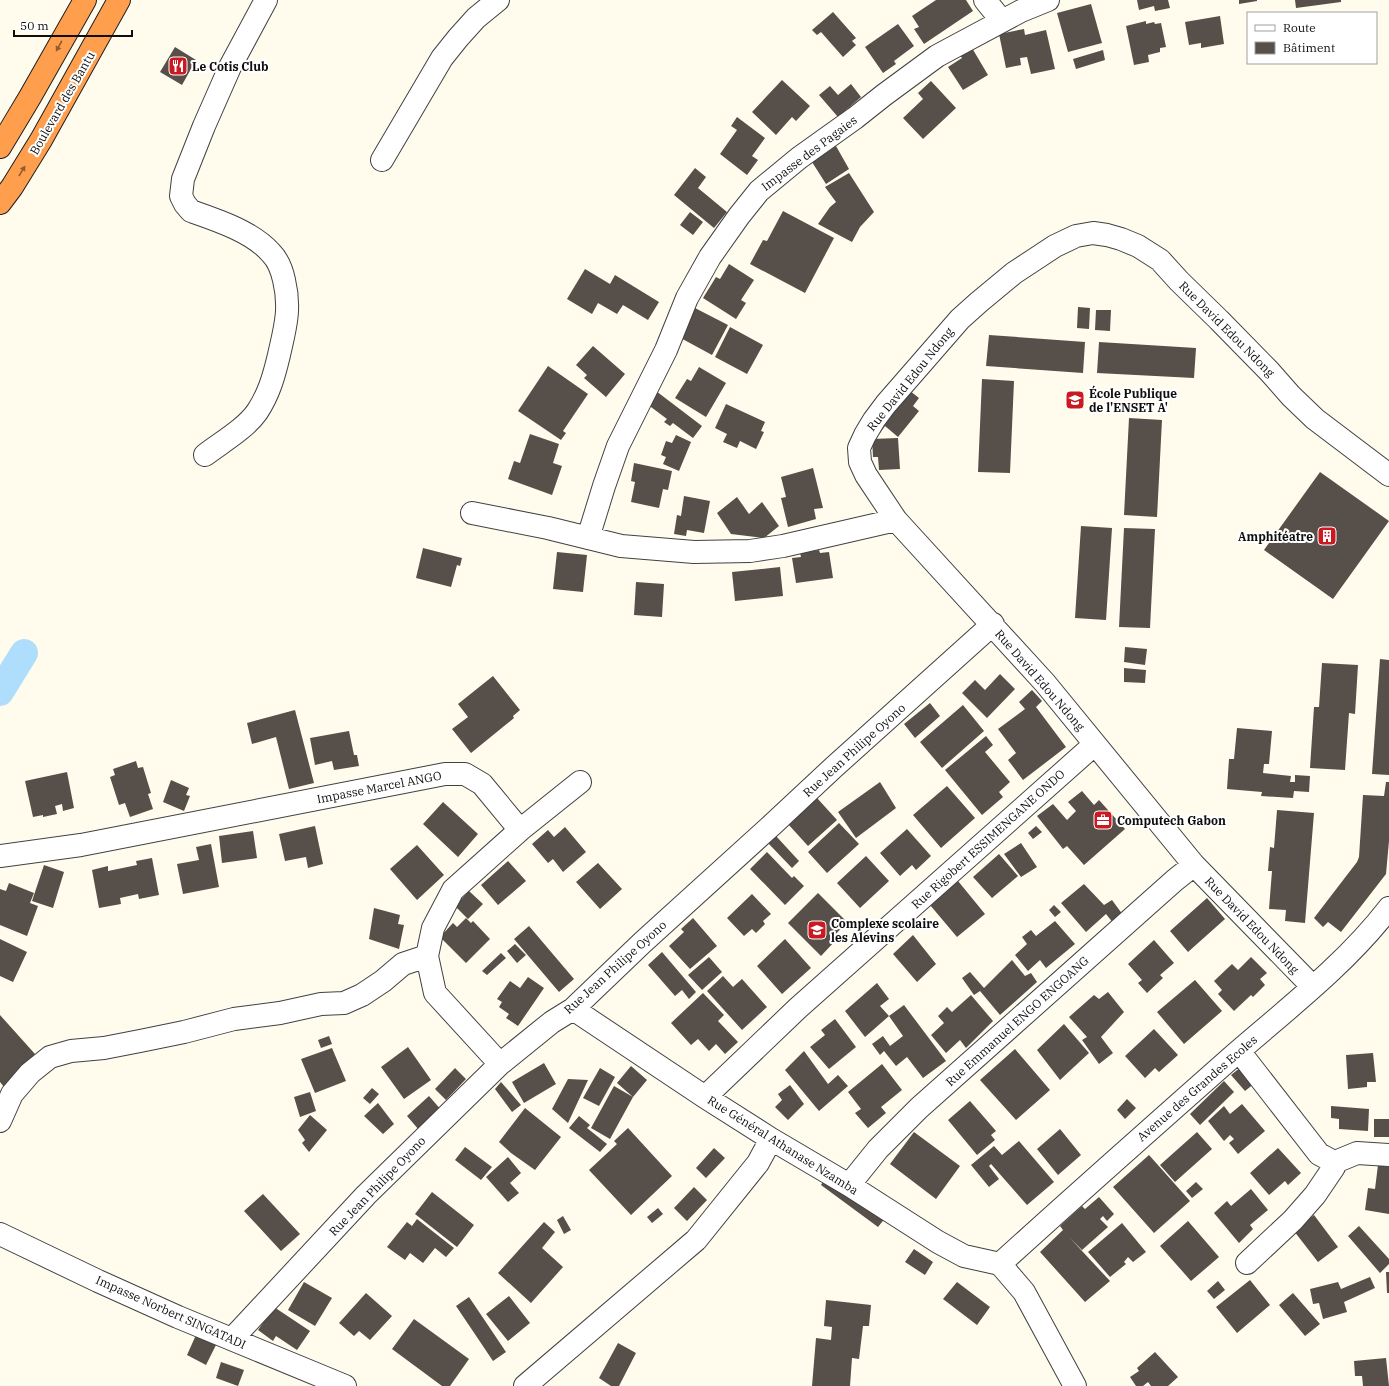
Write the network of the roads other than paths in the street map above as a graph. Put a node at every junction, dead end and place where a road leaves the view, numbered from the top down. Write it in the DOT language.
graph roads {
  1 [pos="84,0"];
  2 [pos="119,0"];
  3 [pos="266,0"];
  4 [pos="498,0"];
  5 [pos="985,0"];
  6 [pos="1048,0"];
  7 [pos="1002,21"];
  8 [pos="0,147"];
  9 [pos="382,160"];
  10 [pos="0,203"];
  11 [pos="206,454"];
  12 [pos="1389,475"];
  13 [pos="472,513"];
  14 [pos="896,520"];
  15 [pos="588,538"];
  16 [pos="993,624"];
  17 [pos="1095,744"];
  18 [pos="580,782"];
  19 [pos="520,830"];
  20 [pos="0,856"];
  21 [pos="1194,865"];
  22 [pos="1389,908"];
  23 [pos="426,956"];
  24 [pos="1313,987"];
  25 [pos="573,1009"];
  26 [pos="1239,1051"];
  27 [pos="500,1064"];
  28 [pos="705,1097"];
  29 [pos="0,1121"];
  30 [pos="771,1139"];
  31 [pos="1389,1154"];
  32 [pos="1335,1163"];
  33 [pos="849,1185"];
  34 [pos="0,1234"];
  35 [pos="1247,1263"];
  36 [pos="1000,1264"];
  37 [pos="232,1340"];
  38 [pos="345,1386"];
  39 [pos="524,1386"];
  40 [pos="1075,1386"];
  1 -- 8 [label="highway, one-way"];
  10 -- 2 [label="highway, Boulevard des Bantu, one-way"];
  3 -- 11 [label="street"];
  4 -- 9 [label="street"];
  5 -- 7 [label="street"];
  6 -- 7 [label="street, Impasse des Pagaies"];
  7 -- 15 [label="street, Impasse des Pagaies"];
  12 -- 14 [label="street, Rue David Edou Ndong"];
  13 -- 15 [label="street"];
  14 -- 15 [label="street"];
  14 -- 16 [label="street, Rue David Edou Ndong"];
  16 -- 17 [label="street, Rue David Edou Ndong"];
  16 -- 25 [label="street, Rue Jean Philipe Oyono"];
  17 -- 21 [label="street, Rue David Edou Ndong"];
  17 -- 28 [label="street, Rue Rigobert ESSIMENGANE ONDO"];
  18 -- 19 [label="street"];
  19 -- 20 [label="street, Impasse Marcel ANGO"];
  19 -- 23 [label="street"];
  21 -- 24 [label="street, Rue David Edou Ndong"];
  21 -- 33 [label="street, Rue Emmanuel ENGO ENGOANG"];
  22 -- 24 [label="street, Avenue des Grandes Ecoles"];
  23 -- 27 [label="street"];
  23 -- 29 [label="street"];
  24 -- 26 [label="street, Avenue des Grandes Ecoles"];
  25 -- 27 [label="street, Rue Jean Philipe Oyono"];
  25 -- 28 [label="street, Rue Général Athanase Nzamba"];
  26 -- 32 [label="street"];
  26 -- 36 [label="street, Avenue des Grandes Ecoles"];
  27 -- 37 [label="street, Rue Jean Philipe Oyono"];
  28 -- 30 [label="street, Rue Général Athanase Nzamba"];
  30 -- 33 [label="street, Rue Général Athanase Nzamba"];
  30 -- 39 [label="street"];
  31 -- 32 [label="street"];
  32 -- 35 [label="street"];
  33 -- 36 [label="street, Rue Général Athanase Nzamba"];
  34 -- 37 [label="street, Impasse Norbert SINGATADI"];
  36 -- 40 [label="street"];
  37 -- 38 [label="street, Impasse Norbert SINGATADI"];
}
